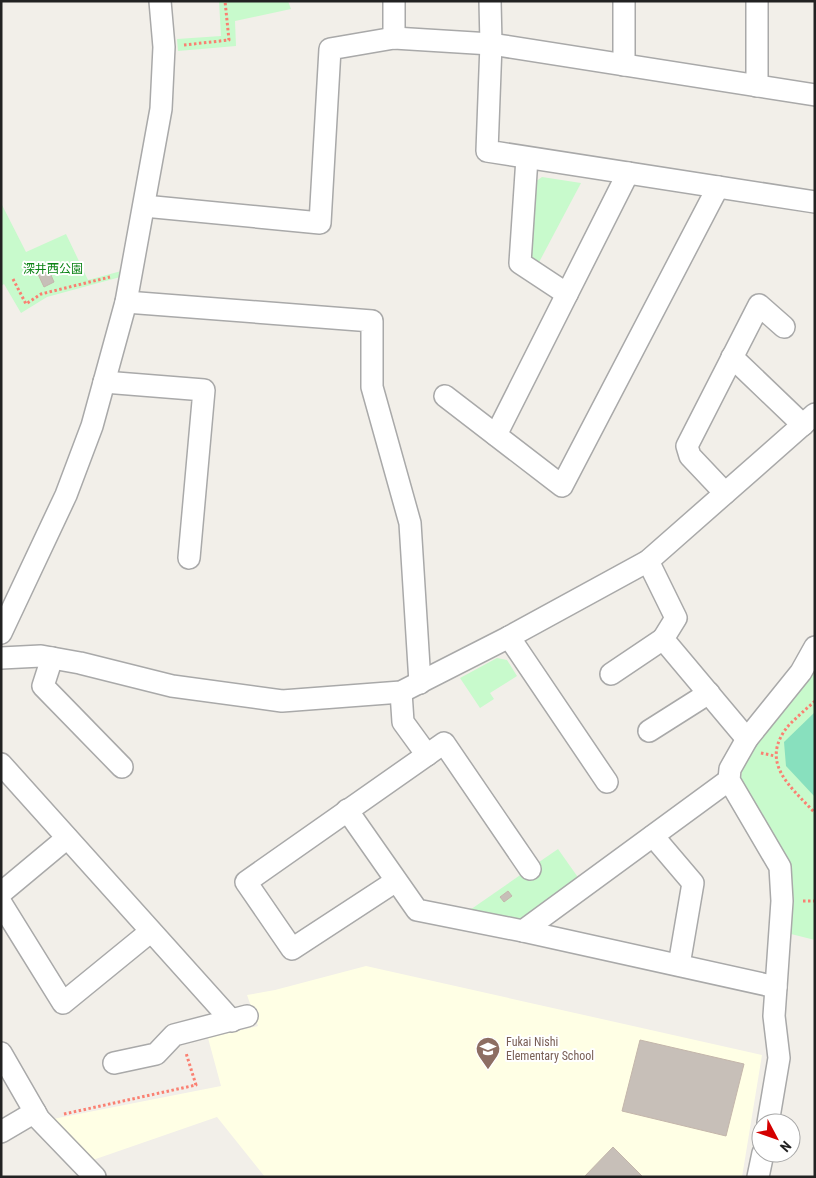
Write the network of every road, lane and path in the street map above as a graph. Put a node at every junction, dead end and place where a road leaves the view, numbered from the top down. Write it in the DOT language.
graph roads {
  1 [pos="160,1"];
  2 [pos="225,1"];
  3 [pos="394,1"];
  4 [pos="490,1"];
  5 [pos="624,1"];
  6 [pos="757,1"];
  7 [pos="394,38"];
  8 [pos="491,44"];
  9 [pos="164,47"];
  10 [pos="624,65"];
  11 [pos="757,86"];
  12 [pos="815,95"];
  13 [pos="528,158"];
  14 [pos="628,173"];
  15 [pos="718,187"];
  16 [pos="815,202"];
  17 [pos="144,206"];
  18 [pos="132,270"];
  19 [pos="12,279"];
  20 [pos="567,294"];
  21 [pos="126,302"];
  22 [pos="784,327"];
  23 [pos="732,357"];
  24 [pos="104,382"];
  25 [pos="444,396"];
  26 [pos="809,419"];
  27 [pos="496,435"];
  28 [pos="725,493"];
  29 [pos="189,558"];
  30 [pos="648,561"];
  31 [pos="1,633"];
  32 [pos="509,637"];
  33 [pos="663,639"];
  34 [pos="815,647"];
  35 [pos="1,658"];
  36 [pos="52,658"];
  37 [pos="611,674"];
  38 [pos="420,683"];
  39 [pos="401,692"];
  40 [pos="709,693"];
  41 [pos="815,701"];
  42 [pos="649,731"];
  43 [pos="747,739"];
  44 [pos="427,756"];
  45 [pos="1,764"];
  46 [pos="122,767"];
  47 [pos="729,780"];
  48 [pos="607,782"];
  49 [pos="347,810"];
  50 [pos="815,813"];
  51 [pos="653,836"];
  52 [pos="67,838"];
  53 [pos="530,869"];
  54 [pos="396,881"];
  55 [pos="1,893"];
  56 [pos="1,903"];
  57 [pos="523,931"];
  58 [pos="150,932"];
  59 [pos="679,965"];
  60 [pos="776,987"];
  61 [pos="180,1033"];
  62 [pos="1,1053"];
  63 [pos="114,1063"];
  64 [pos="770,1113"];
  65 [pos="37,1116"];
  66 [pos="1,1132"];
  67 [pos="761,1163"];
  68 [pos="95,1177"];
  69 [pos="758,1177"];
  1 -- 9 [label="street"];
  2 -- 9 [label="path"];
  3 -- 7 [label="street"];
  4 -- 8 [label="street"];
  5 -- 10 [label="street"];
  6 -- 11 [label="street"];
  7 -- 8 [label="street"];
  7 -- 17 [label="street"];
  8 -- 10 [label="street"];
  8 -- 13 [label="street"];
  9 -- 17 [label="street"];
  10 -- 11 [label="street"];
  11 -- 12 [label="street"];
  13 -- 14 [label="street"];
  13 -- 20 [label="street"];
  14 -- 15 [label="street"];
  14 -- 20 [label="street"];
  15 -- 16 [label="street"];
  15 -- 27 [label="street"];
  17 -- 18 [label="street"];
  18 -- 19 [label="path"];
  18 -- 21 [label="street"];
  20 -- 27 [label="street"];
  21 -- 24 [label="street"];
  21 -- 38 [label="street"];
  22 -- 23 [label="street"];
  23 -- 26 [label="street"];
  23 -- 28 [label="street"];
  24 -- 29 [label="street"];
  24 -- 31 [label="street"];
  25 -- 27 [label="street"];
  26 -- 28 [label="street"];
  28 -- 30 [label="street"];
  30 -- 32 [label="street"];
  30 -- 33 [label="street"];
  32 -- 38 [label="street"];
  32 -- 48 [label="street"];
  33 -- 37 [label="street"];
  33 -- 40 [label="street"];
  34 -- 43 [label="street"];
  35 -- 36 [label="street"];
  36 -- 39 [label="street"];
  36 -- 46 [label="street"];
  38 -- 39 [label="street"];
  39 -- 44 [label="street"];
  40 -- 42 [label="street"];
  40 -- 43 [label="street"];
  41 -- 50 [label="path"];
  43 -- 47 [label="street"];
  44 -- 49 [label="street"];
  44 -- 53 [label="street"];
  45 -- 52 [label="street"];
  47 -- 51 [label="street"];
  47 -- 60 [label="street"];
  49 -- 54 [label="street"];
  49 -- 54 [label="street"];
  51 -- 57 [label="street"];
  51 -- 59 [label="street"];
  52 -- 55 [label="street"];
  52 -- 58 [label="street"];
  54 -- 57 [label="street"];
  56 -- 58 [label="street"];
  57 -- 59 [label="street"];
  58 -- 61 [label="street"];
  59 -- 60 [label="street"];
  60 -- 64 [label="street"];
  61 -- 63 [label="street"];
  61 -- 65 [label="path"];
  62 -- 65 [label="street"];
  65 -- 66 [label="street"];
  65 -- 68 [label="street"];
  67 -- 69 [label="street"];
}
